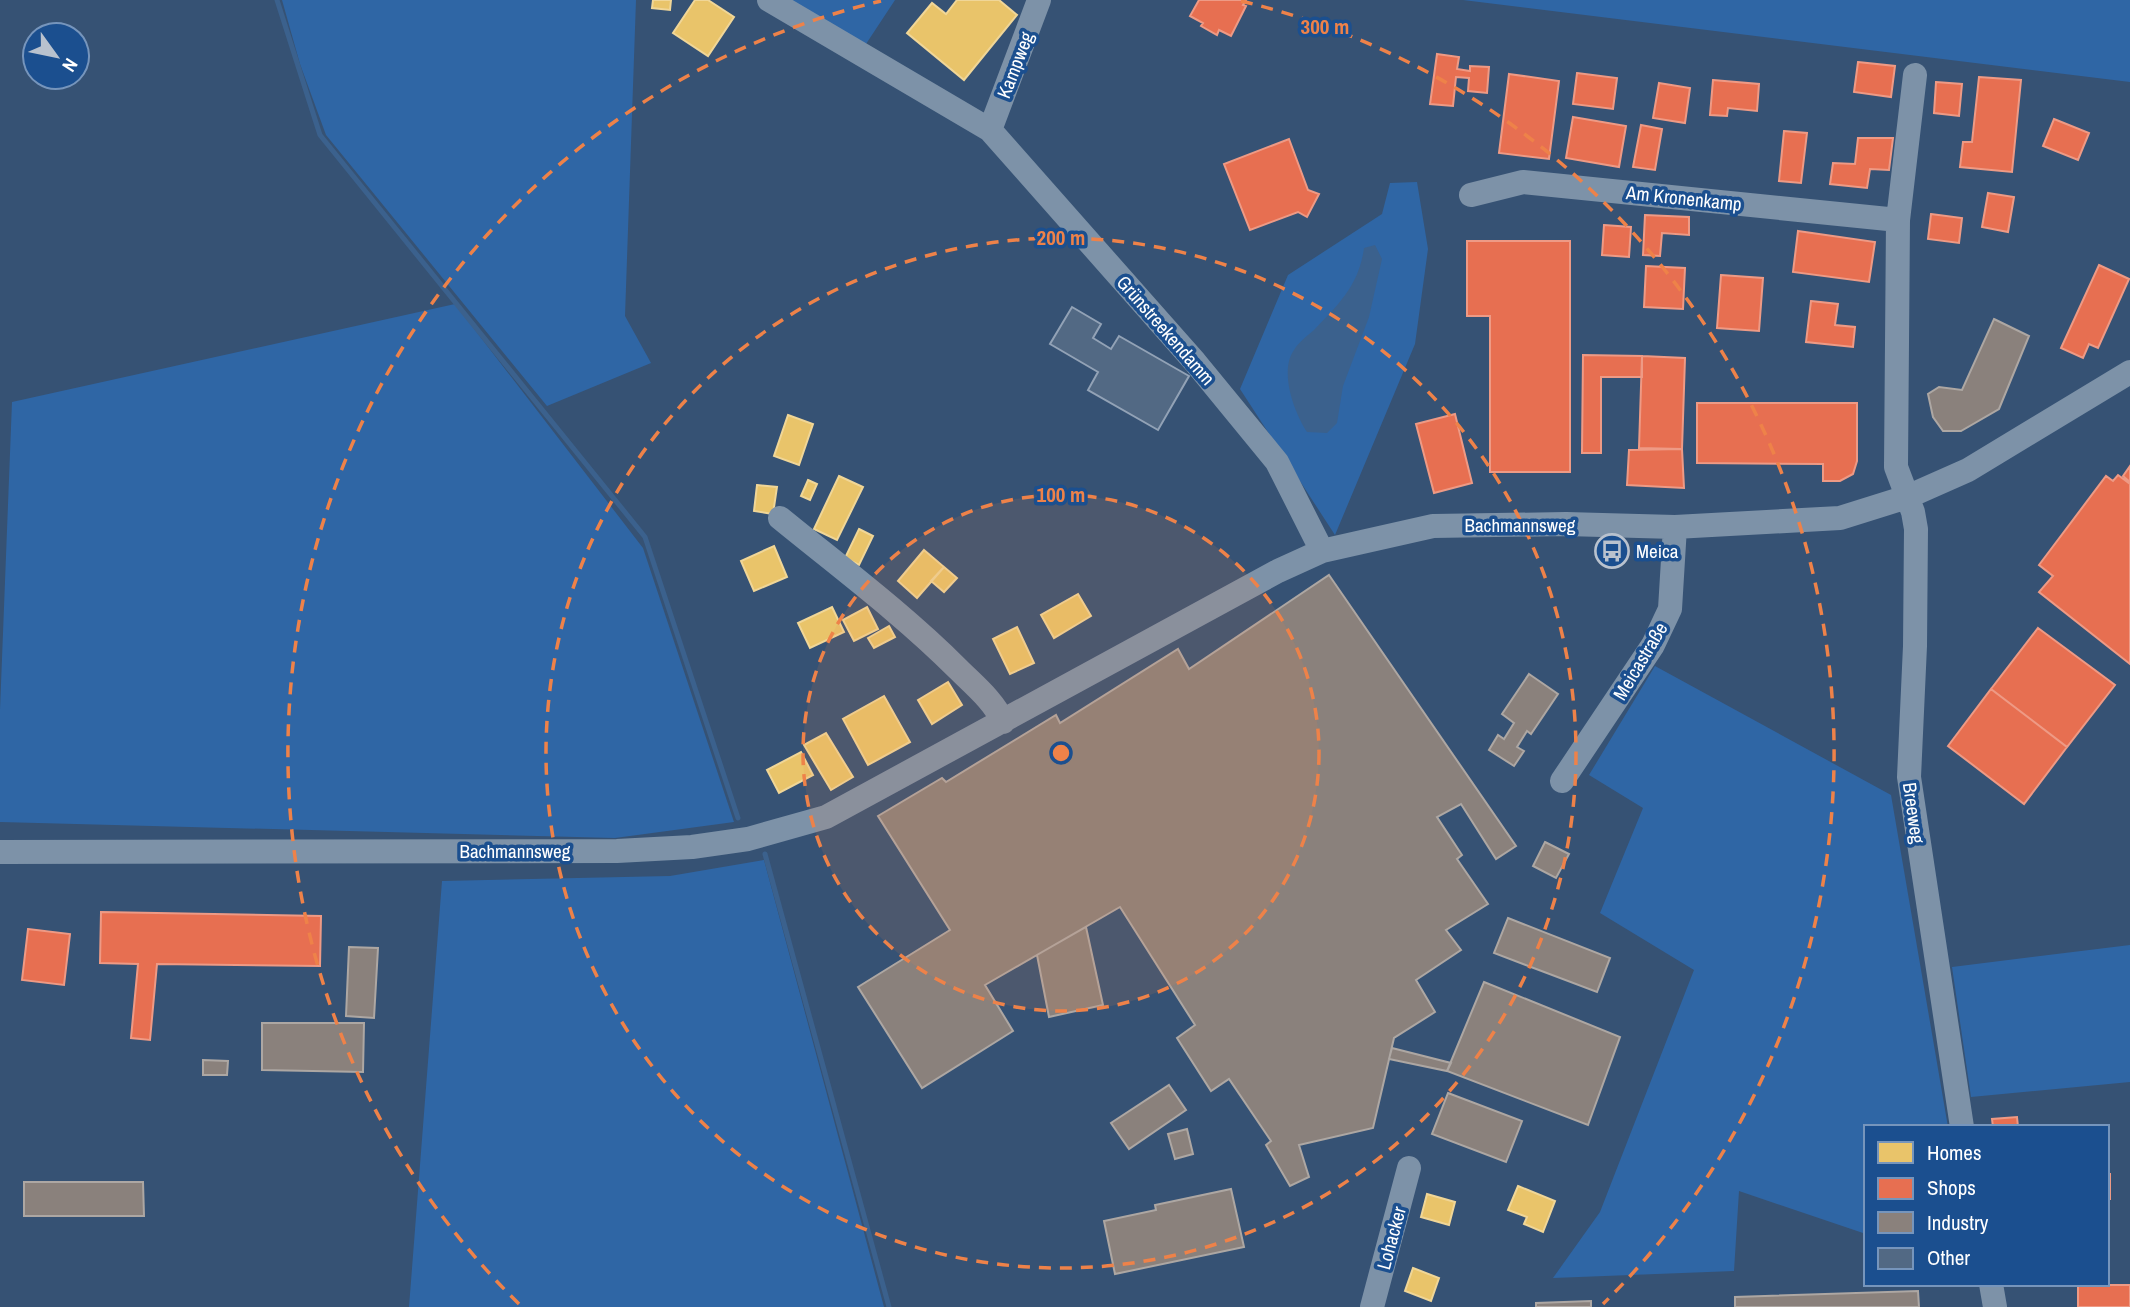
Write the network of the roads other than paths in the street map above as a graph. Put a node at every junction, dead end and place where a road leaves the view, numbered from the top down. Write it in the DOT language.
graph roads {
  1 [pos="769,0"];
  2 [pos="1039,0"];
  3 [pos="1914,75"];
  4 [pos="990,130"];
  5 [pos="1471,195"];
  6 [pos="1898,220"];
  7 [pos="2130,373"];
  8 [pos="1907,497"];
  9 [pos="780,517"];
  10 [pos="1675,527"];
  11 [pos="1322,551"];
  12 [pos="1003,722"];
  13 [pos="1562,781"];
  14 [pos="0,852"];
  15 [pos="1962,1125"];
  16 [pos="1409,1168"];
  17 [pos="1991,1286"];
  18 [pos="1372,1307"];
  19 [pos="1995,1307"];
  1 -- 4 [label="street, Grünstreekendamm"];
  2 -- 4 [label="street, Kampweg"];
  3 -- 6 [label="street"];
  4 -- 11 [label="street, Grünstreekendamm"];
  5 -- 6 [label="street, Am Kronenkamp"];
  6 -- 8 [label="street"];
  7 -- 8 [label="street, Bachmannsweg"];
  8 -- 10 [label="street, Bachmannsweg"];
  8 -- 15 [label="street, Breeweg"];
  9 -- 12 [label="street"];
  10 -- 11 [label="street, Bachmannsweg"];
  10 -- 13 [label="street, Meicastraße"];
  11 -- 12 [label="street, Bachmannsweg"];
  12 -- 14 [label="street, Bachmannsweg"];
  16 -- 18 [label="street, Lohacker"];
  17 -- 19 [label="street"];
}
